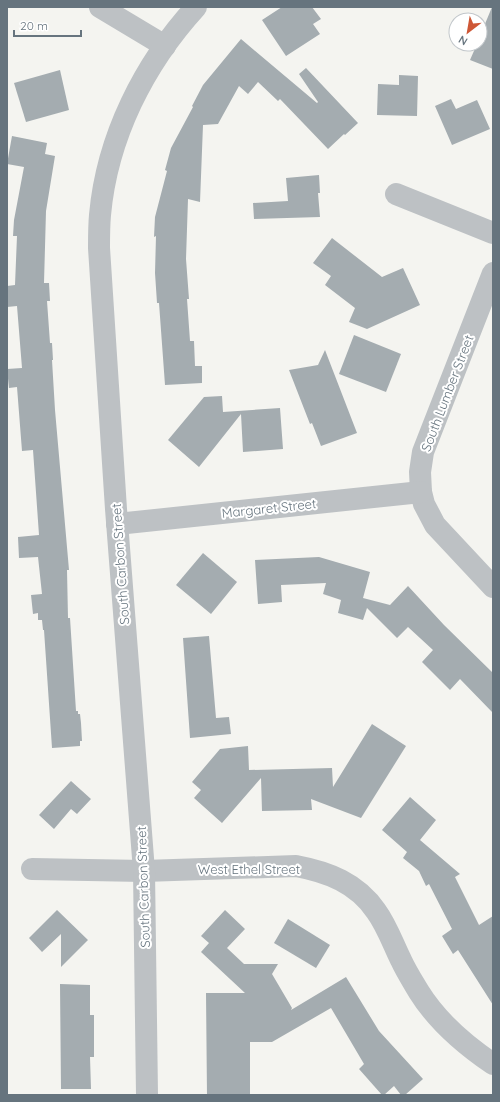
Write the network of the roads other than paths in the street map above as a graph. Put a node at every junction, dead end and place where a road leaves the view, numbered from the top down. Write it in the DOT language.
graph roads {
  1 [pos="100,7"];
  2 [pos="196,7"];
  3 [pos="165,46"];
  4 [pos="396,194"];
  5 [pos="493,233"];
  6 [pos="493,273"];
  7 [pos="421,492"];
  8 [pos="117,524"];
  9 [pos="493,587"];
  10 [pos="32,869"];
  11 [pos="144,871"];
  12 [pos="493,1064"];
  13 [pos="147,1095"];
  1 -- 3 [label="street"];
  2 -- 3 [label="street, South Carbon Street"];
  3 -- 8 [label="street, South Carbon Street"];
  4 -- 5 [label="street"];
  6 -- 7 [label="street, South Lumber Street"];
  7 -- 8 [label="street, Margaret Street"];
  7 -- 9 [label="street, South Lumber Street"];
  8 -- 11 [label="street, South Carbon Street"];
  10 -- 11 [label="street, West Ethel Street"];
  11 -- 12 [label="street, West Ethel Street"];
  11 -- 13 [label="street, South Carbon Street"];
}
